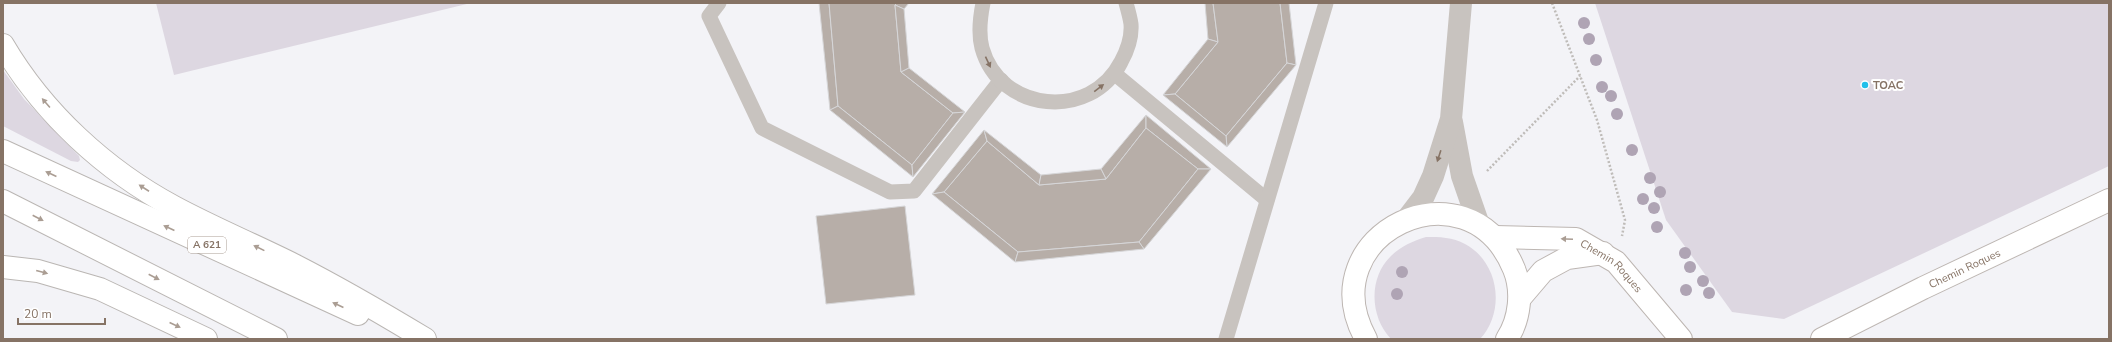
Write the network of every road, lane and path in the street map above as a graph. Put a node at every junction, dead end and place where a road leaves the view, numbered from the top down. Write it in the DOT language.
graph roads {
  1 [pos="719,3"];
  2 [pos="983,3"];
  3 [pos="1126,3"];
  4 [pos="1326,3"];
  5 [pos="1461,3"];
  6 [pos="1552,3"];
  7 [pos="3,45"];
  8 [pos="1115,74"];
  9 [pos="1580,76"];
  10 [pos="1001,80"];
  11 [pos="1451,119"];
  12 [pos="3,151"];
  13 [pos="1486,173"];
  14 [pos="1267,200"];
  15 [pos="2109,200"];
  16 [pos="3,201"];
  17 [pos="1407,219"];
  18 [pos="1487,231"];
  19 [pos="1609,257"];
  20 [pos="3,267"];
  21 [pos="1520,298"];
  22 [pos="206,339"];
  23 [pos="276,339"];
  24 [pos="411,339"];
  25 [pos="425,339"];
  26 [pos="1226,339"];
  27 [pos="1366,339"];
  28 [pos="1507,339"];
  29 [pos="1681,339"];
  30 [pos="1822,339"];
  1 -- 10 [label="lane"];
  2 -- 10 [label="lane, one-way"];
  3 -- 8 [label="lane"];
  4 -- 14 [label="lane"];
  5 -- 11 [label="street"];
  6 -- 9 [label="path"];
  25 -- 7 [label="main road, one-way"];
  10 -- 8 [label="lane, one-way"];
  8 -- 14 [label="lane"];
  9 -- 13 [label="path"];
  9 -- 19 [label="path"];
  11 -- 17 [label="street, one-way"];
  11 -- 18 [label="street"];
  24 -- 12 [label="main road, A 621, one-way"];
  14 -- 26 [label="lane"];
  15 -- 30 [label="main road, Chemin Roques"];
  16 -- 23 [label="main road, one-way"];
  17 -- 18 [label="main road"];
  17 -- 27 [label="main road"];
  19 -- 18 [label="main road, Chemin Roques, one-way"];
  18 -- 21 [label="main road"];
  19 -- 21 [label="main road"];
  19 -- 29 [label="main road, Chemin Roques"];
  20 -- 22 [label="main road, one-way"];
  21 -- 28 [label="main road"];
}
